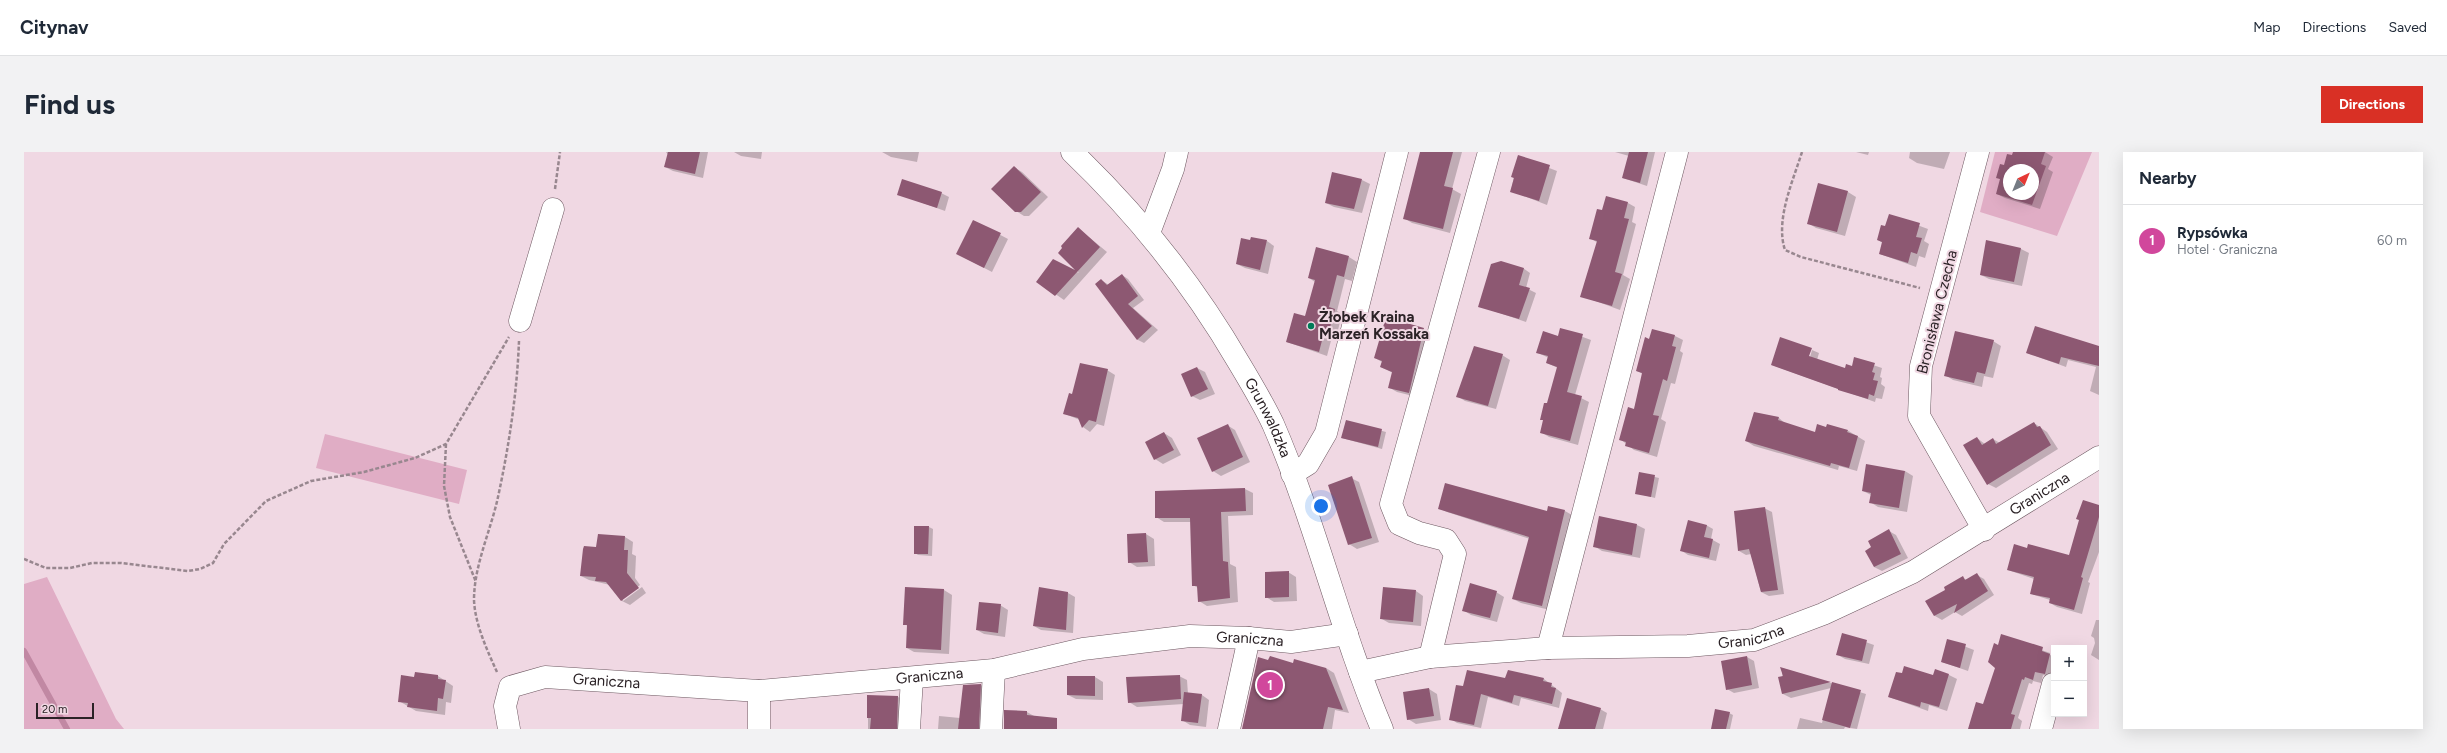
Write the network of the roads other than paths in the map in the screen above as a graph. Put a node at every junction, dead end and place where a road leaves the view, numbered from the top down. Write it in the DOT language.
graph roads {
  1 [pos="1072,152"];
  2 [pos="1177,152"];
  3 [pos="1397,152"];
  4 [pos="1489,152"];
  5 [pos="1677,152"];
  6 [pos="1978,152"];
  7 [pos="553,209"];
  8 [pos="1149,233"];
  9 [pos="520,321"];
  10 [pos="2099,457"];
  11 [pos="1292,474"];
  12 [pos="1984,530"];
  13 [pos="1347,634"];
  14 [pos="1249,638"];
  15 [pos="1548,648"];
  16 [pos="1430,657"];
  17 [pos="994,670"];
  18 [pos="1360,672"];
  19 [pos="912,678"];
  20 [pos="759,691"];
  21 [pos="2051,692"];
  22 [pos="509,729"];
  23 [pos="759,729"];
  24 [pos="909,729"];
  25 [pos="991,729"];
  26 [pos="1229,729"];
  27 [pos="1382,729"];
  28 [pos="2041,729"];
  1 -- 8 [label="street, Grunwaldzka"];
  2 -- 8 [label="street"];
  3 -- 11 [label="street"];
  4 -- 16 [label="street"];
  5 -- 15 [label="street"];
  6 -- 12 [label="street, Bronisława Czecha"];
  7 -- 9 [label="street"];
  8 -- 11 [label="street, Grunwaldzka"];
  10 -- 12 [label="street, Graniczna"];
  11 -- 13 [label="street, Grunwaldzka"];
  12 -- 15 [label="street, Graniczna"];
  13 -- 14 [label="street, Graniczna"];
  13 -- 18 [label="street, Grunwaldzka"];
  14 -- 17 [label="street, Graniczna"];
  14 -- 26 [label="street"];
  15 -- 16 [label="street, Graniczna"];
  16 -- 18 [label="street, Graniczna"];
  17 -- 19 [label="street, Graniczna"];
  17 -- 25 [label="street"];
  18 -- 27 [label="street, Grunwaldzka"];
  19 -- 20 [label="street, Graniczna"];
  19 -- 24 [label="street"];
  20 -- 22 [label="street, Graniczna"];
  20 -- 23 [label="street"];
  21 -- 28 [label="street"];
}
